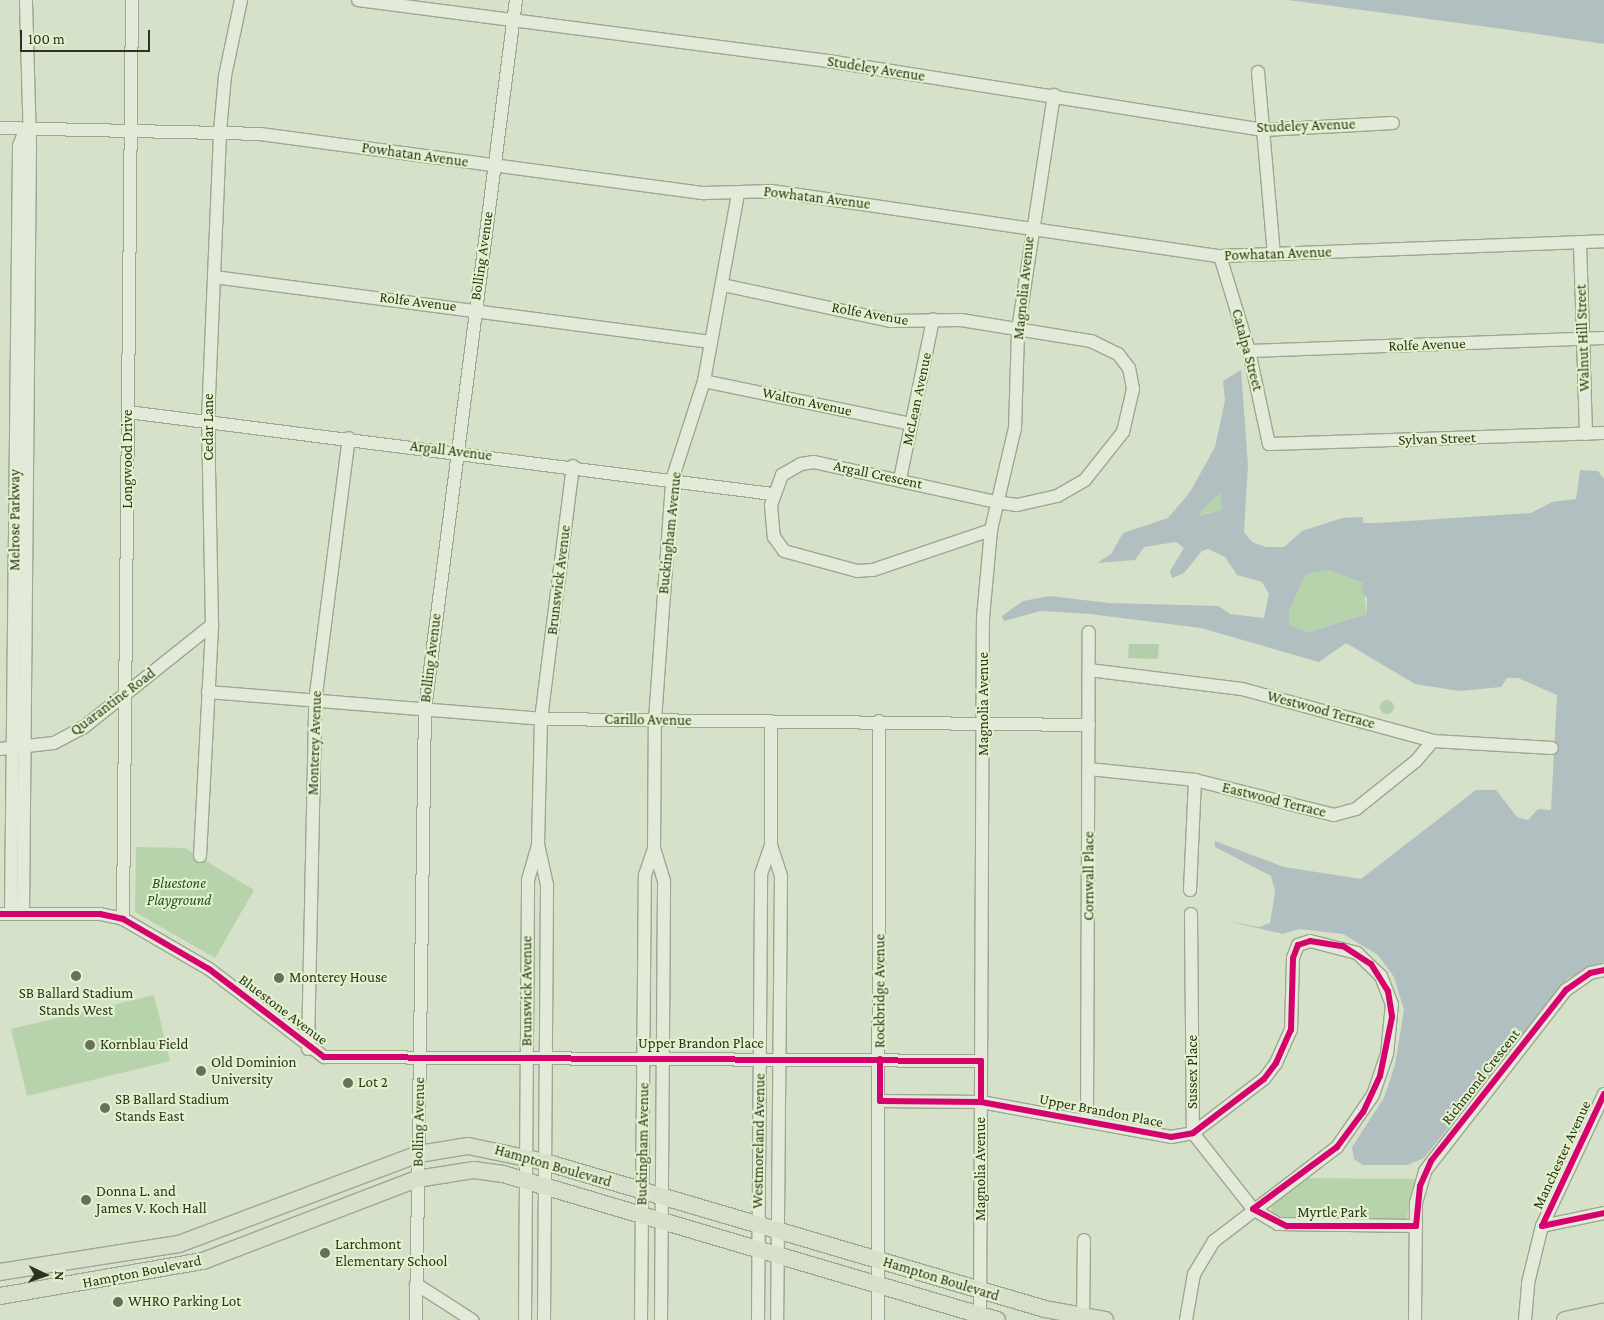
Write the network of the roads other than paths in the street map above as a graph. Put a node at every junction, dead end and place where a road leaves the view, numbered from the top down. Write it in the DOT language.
graph roads {
  1 [pos="26,0"];
  2 [pos="132,0"];
  3 [pos="241,0"];
  4 [pos="358,0"];
  5 [pos="516,0"];
  6 [pos="513,20"];
  7 [pos="1258,72"];
  8 [pos="1054,95"];
  9 [pos="1392,123"];
  10 [pos="0,128"];
  11 [pos="26,128"];
  12 [pos="131,129"];
  13 [pos="1264,130"];
  14 [pos="220,131"];
  15 [pos="494,166"];
  16 [pos="738,194"];
  17 [pos="1031,230"];
  18 [pos="1604,241"];
  19 [pos="1580,242"];
  20 [pos="1274,254"];
  21 [pos="1220,256"];
  22 [pos="214,277"];
  23 [pos="723,285"];
  24 [pos="475,309"];
  25 [pos="933,319"];
  26 [pos="1018,330"];
  27 [pos="1604,338"];
  28 [pos="1584,339"];
  29 [pos="711,342"];
  30 [pos="1249,351"];
  31 [pos="704,380"];
  32 [pos="128,412"];
  33 [pos="208,420"];
  34 [pos="911,424"];
  35 [pos="1604,433"];
  36 [pos="1586,434"];
  37 [pos="349,438"];
  38 [pos="1269,444"];
  39 [pos="456,451"];
  40 [pos="573,466"];
  41 [pos="900,479"];
  42 [pos="672,480"];
  43 [pos="773,494"];
  44 [pos="996,502"];
  45 [pos="991,530"];
  46 [pos="212,625"];
  47 [pos="1089,632"];
  48 [pos="1089,670"];
  49 [pos="208,692"];
  50 [pos="126,693"];
  51 [pos="315,702"];
  52 [pos="424,710"];
  53 [pos="541,719"];
  54 [pos="655,720"];
  55 [pos="771,720"];
  56 [pos="879,721"];
  57 [pos="984,723"];
  58 [pos="1089,725"];
  59 [pos="1433,741"];
  60 [pos="19,748"];
  61 [pos="1552,748"];
  62 [pos="0,750"];
  63 [pos="1089,769"];
  64 [pos="1195,780"];
  65 [pos="538,844"];
  66 [pos="771,845"];
  67 [pos="654,850"];
  68 [pos="200,856"];
  69 [pos="1190,890"];
  70 [pos="11,914"];
  71 [pos="1191,914"];
  72 [pos="123,919"];
  73 [pos="1604,970"];
  74 [pos="308,1050"];
  75 [pos="420,1056"];
  76 [pos="527,1056"];
  77 [pos="546,1056"];
  78 [pos="643,1056"];
  79 [pos="663,1056"];
  80 [pos="779,1056"];
  81 [pos="760,1057"];
  82 [pos="880,1059"];
  83 [pos="981,1061"];
  84 [pos="1604,1094"];
  85 [pos="880,1101"];
  86 [pos="981,1102"];
  87 [pos="1087,1120"];
  88 [pos="1193,1133"];
  89 [pos="419,1154"];
  90 [pos="526,1156"];
  91 [pos="545,1162"];
  92 [pos="417,1179"];
  93 [pos="526,1181"];
  94 [pos="545,1186"];
  95 [pos="643,1191"];
  96 [pos="662,1197"];
  97 [pos="1253,1209"];
  98 [pos="1604,1213"];
  99 [pos="642,1215"];
  100 [pos="662,1222"];
  101 [pos="758,1225"];
  102 [pos="1416,1226"];
  103 [pos="1542,1226"];
  104 [pos="779,1232"];
  105 [pos="1084,1240"];
  106 [pos="758,1249"];
  107 [pos="778,1255"];
  108 [pos="878,1260"];
  109 [pos="0,1272"];
  110 [pos="416,1284"];
  111 [pos="879,1285"];
  112 [pos="980,1291"];
  113 [pos="0,1296"];
  114 [pos="1604,1312"];
  115 [pos="980,1317"];
  116 [pos="1084,1319"];
  117 [pos="416,1320"];
  118 [pos="472,1320"];
  119 [pos="525,1320"];
  120 [pos="544,1320"];
  121 [pos="641,1320"];
  122 [pos="661,1320"];
  123 [pos="758,1320"];
  124 [pos="777,1320"];
  125 [pos="878,1320"];
  126 [pos="997,1320"];
  127 [pos="1105,1320"];
  128 [pos="1186,1320"];
  129 [pos="1415,1320"];
  130 [pos="1525,1320"];
  131 [pos="1565,1320"];
  1 -- 11 [label="street, Melrose Parkway"];
  2 -- 12 [label="street, Longwood Drive"];
  3 -- 14 [label="street, Cedar Lane"];
  4 -- 6 [label="street, Studeley Avenue"];
  5 -- 6 [label="street, Bolling Avenue"];
  6 -- 8 [label="street, Studeley Avenue"];
  6 -- 15 [label="street, Bolling Avenue"];
  7 -- 13 [label="street"];
  8 -- 13 [label="street, Studeley Avenue"];
  8 -- 17 [label="street, Magnolia Avenue"];
  9 -- 13 [label="street, Studeley Avenue"];
  10 -- 11 [label="street, Powhatan Avenue"];
  11 -- 12 [label="street, Powhatan Avenue"];
  11 -- 60 [label="street, Melrose Parkway"];
  12 -- 14 [label="street, Powhatan Avenue"];
  12 -- 32 [label="street, Longwood Drive"];
  13 -- 20 [label="street"];
  14 -- 15 [label="street, Powhatan Avenue"];
  14 -- 22 [label="street, Cedar Lane"];
  15 -- 16 [label="street, Powhatan Avenue"];
  15 -- 24 [label="street, Bolling Avenue"];
  16 -- 17 [label="street, Powhatan Avenue"];
  16 -- 23 [label="street, Buckingham Avenue"];
  17 -- 21 [label="street, Powhatan Avenue"];
  17 -- 26 [label="street, Magnolia Avenue"];
  18 -- 19 [label="street, Powhatan Avenue"];
  19 -- 20 [label="street, Powhatan Avenue"];
  19 -- 28 [label="street, Walnut Hill Street"];
  20 -- 21 [label="street, Powhatan Avenue"];
  21 -- 30 [label="street, Catalpa Street"];
  22 -- 24 [label="street, Rolfe Avenue"];
  22 -- 33 [label="street, Cedar Lane"];
  23 -- 25 [label="street, Rolfe Avenue"];
  23 -- 29 [label="street, Buckingham Avenue"];
  24 -- 29 [label="street, Rolfe Avenue"];
  24 -- 39 [label="street, Bolling Avenue"];
  25 -- 26 [label="street, Rolfe Avenue"];
  25 -- 34 [label="street, McLean Avenue"];
  26 -- 44 [label="street, Magnolia Avenue"];
  26 -- 44 [label="street, Argall Crescent"];
  27 -- 28 [label="street, Rolfe Avenue"];
  28 -- 30 [label="street, Rolfe Avenue"];
  28 -- 36 [label="street, Walnut Hill Street"];
  29 -- 31 [label="street, Buckingham Avenue"];
  30 -- 38 [label="street, Catalpa Street"];
  31 -- 34 [label="street, Walton Avenue"];
  31 -- 42 [label="street, Buckingham Avenue"];
  32 -- 33 [label="street, Argall Avenue"];
  32 -- 50 [label="street, Longwood Drive"];
  33 -- 37 [label="street, Argall Avenue"];
  33 -- 46 [label="street, Cedar Lane"];
  34 -- 41 [label="street, McLean Avenue"];
  35 -- 36 [label="street, Sylvan Street"];
  36 -- 38 [label="street, Sylvan Street"];
  37 -- 39 [label="street, Argall Avenue"];
  37 -- 51 [label="street, Monterey Avenue"];
  39 -- 40 [label="street, Argall Avenue"];
  39 -- 52 [label="street, Bolling Avenue"];
  40 -- 42 [label="street, Argall Avenue"];
  40 -- 53 [label="street, Brunswick Avenue"];
  41 -- 43 [label="street, Argall Crescent"];
  41 -- 44 [label="street, Argall Crescent"];
  42 -- 43 [label="street, Argall Avenue"];
  42 -- 54 [label="street, Buckingham Avenue"];
  43 -- 45 [label="street"];
  44 -- 45 [label="street, Magnolia Avenue"];
  45 -- 57 [label="street, Magnolia Avenue"];
  46 -- 49 [label="street, Cedar Lane"];
  46 -- 50 [label="street, Quarantine Road"];
  47 -- 48 [label="street, Cornwall Place"];
  48 -- 58 [label="street, Cornwall Place"];
  48 -- 59 [label="street, Westwood Terrace"];
  49 -- 51 [label="street, Carillo Avenue"];
  49 -- 68 [label="street, Cedar Lane"];
  50 -- 60 [label="street, Quarantine Road"];
  50 -- 72 [label="street, Longwood Drive"];
  51 -- 52 [label="street, Carillo Avenue"];
  51 -- 74 [label="street, Monterey Avenue"];
  52 -- 53 [label="street, Carillo Avenue"];
  52 -- 75 [label="street, Bolling Avenue"];
  53 -- 54 [label="street, Carillo Avenue"];
  53 -- 65 [label="street, Brunswick Avenue"];
  54 -- 55 [label="street, Carillo Avenue"];
  54 -- 67 [label="street, Buckingham Avenue"];
  55 -- 56 [label="street, Carillo Avenue"];
  55 -- 66 [label="street, Westmoreland Avenue"];
  56 -- 57 [label="street, Carillo Avenue"];
  56 -- 82 [label="street, Rockbridge Avenue"];
  57 -- 58 [label="street, Carillo Avenue"];
  57 -- 83 [label="street, Magnolia Avenue"];
  58 -- 63 [label="street, Cornwall Place"];
  59 -- 61 [label="street, Westwood Terrace"];
  59 -- 64 [label="street, Eastwood Terrace"];
  60 -- 62 [label="street, Quarantine Road"];
  60 -- 70 [label="street, Melrose Parkway"];
  63 -- 64 [label="street, Eastwood Terrace"];
  63 -- 87 [label="street, Cornwall Place"];
  64 -- 69 [label="street"];
  65 -- 76 [label="street, Brunswick Avenue"];
  65 -- 77 [label="street, Brunswick Avenue"];
  66 -- 80 [label="street, Westmoreland Avenue"];
  66 -- 81 [label="street, Westmoreland Avenue"];
  67 -- 78 [label="street, Buckingham Avenue"];
  67 -- 79 [label="street, Buckingham Avenue"];
  70 -- 72 [label="street, Bluestone Avenue"];
  71 -- 88 [label="street, Sussex Place"];
  72 -- 74 [label="street, Bluestone Avenue"];
  73 -- 102 [label="street, Richmond Crescent"];
  74 -- 75 [label="street, Bluestone Avenue"];
  75 -- 76 [label="street, Upper Brandon Place"];
  75 -- 89 [label="street, Bolling Avenue"];
  76 -- 77 [label="street, Upper Brandon Place"];
  76 -- 90 [label="street, Brunswick Avenue"];
  77 -- 78 [label="street, Upper Brandon Place"];
  77 -- 91 [label="street, Brunswick Avenue"];
  78 -- 79 [label="street, Upper Brandon Place"];
  78 -- 95 [label="street, Buckingham Avenue"];
  79 -- 81 [label="street, Upper Brandon Place"];
  79 -- 96 [label="street, Buckingham Avenue"];
  80 -- 81 [label="street, Upper Brandon Place"];
  80 -- 82 [label="street, Upper Brandon Place"];
  80 -- 104 [label="street, Westmoreland Avenue"];
  81 -- 101 [label="street, Westmoreland Avenue"];
  82 -- 83 [label="street, Upper Brandon Place"];
  82 -- 85 [label="street, Rockbridge Avenue"];
  83 -- 86 [label="street, Magnolia Avenue"];
  84 -- 103 [label="street, Manchester Avenue"];
  85 -- 86 [label="street, Upper Brandon Place"];
  85 -- 108 [label="street, Rockbridge Avenue"];
  86 -- 87 [label="street, Upper Brandon Place"];
  86 -- 112 [label="street, Magnolia Avenue"];
  87 -- 88 [label="street, Upper Brandon Place"];
  88 -- 97 [label="street"];
  88 -- 97 [label="street, Upper Brandon Place"];
  89 -- 90 [label="main road, Hampton Boulevard"];
  89 -- 92 [label="street, Bolling Avenue"];
  89 -- 109 [label="main road, Hampton Boulevard"];
  90 -- 91 [label="main road, Hampton Boulevard"];
  90 -- 93 [label="street, Brunswick Avenue"];
  91 -- 94 [label="street, Brunswick Avenue"];
  91 -- 95 [label="main road, Hampton Boulevard"];
  92 -- 93 [label="main road, Hampton Boulevard"];
  92 -- 110 [label="street, Bolling Avenue"];
  92 -- 113 [label="main road, Hampton Boulevard"];
  93 -- 94 [label="main road, Hampton Boulevard"];
  93 -- 119 [label="street, Brunswick Avenue"];
  94 -- 99 [label="main road, Hampton Boulevard"];
  94 -- 120 [label="street, Brunswick Avenue"];
  95 -- 96 [label="main road, Hampton Boulevard"];
  95 -- 99 [label="street, Buckingham Avenue"];
  96 -- 100 [label="street, Buckingham Avenue"];
  96 -- 101 [label="main road, Hampton Boulevard"];
  97 -- 102 [label="street, Myrtle Park"];
  97 -- 128 [label="street"];
  98 -- 103 [label="street"];
  99 -- 100 [label="main road, Hampton Boulevard"];
  99 -- 121 [label="street, Buckingham Avenue"];
  100 -- 106 [label="main road, Hampton Boulevard"];
  100 -- 122 [label="street, Buckingham Avenue"];
  101 -- 104 [label="main road, Hampton Boulevard"];
  101 -- 106 [label="street, Westmoreland Avenue"];
  102 -- 129 [label="street, Richmond Crescent"];
  103 -- 130 [label="street, Manchester Avenue"];
  104 -- 107 [label="street, Westmoreland Avenue"];
  104 -- 108 [label="main road, Hampton Boulevard"];
  105 -- 116 [label="street"];
  106 -- 107 [label="main road, Hampton Boulevard"];
  106 -- 123 [label="street, Westmoreland Avenue"];
  107 -- 111 [label="main road, Hampton Boulevard"];
  107 -- 124 [label="street, Westmoreland Avenue"];
  108 -- 111 [label="street, Rockbridge Avenue"];
  108 -- 112 [label="main road, Hampton Boulevard"];
  110 -- 117 [label="street, Bolling Avenue"];
  110 -- 118 [label="street"];
  111 -- 115 [label="main road, Hampton Boulevard"];
  111 -- 125 [label="street, Rockbridge Avenue"];
  112 -- 115 [label="street, Magnolia Avenue"];
  112 -- 116 [label="main road, Hampton Boulevard"];
  114 -- 131 [label="main road"];
  115 -- 126 [label="main road, Hampton Boulevard"];
  116 -- 127 [label="main road, Hampton Boulevard"];
}
